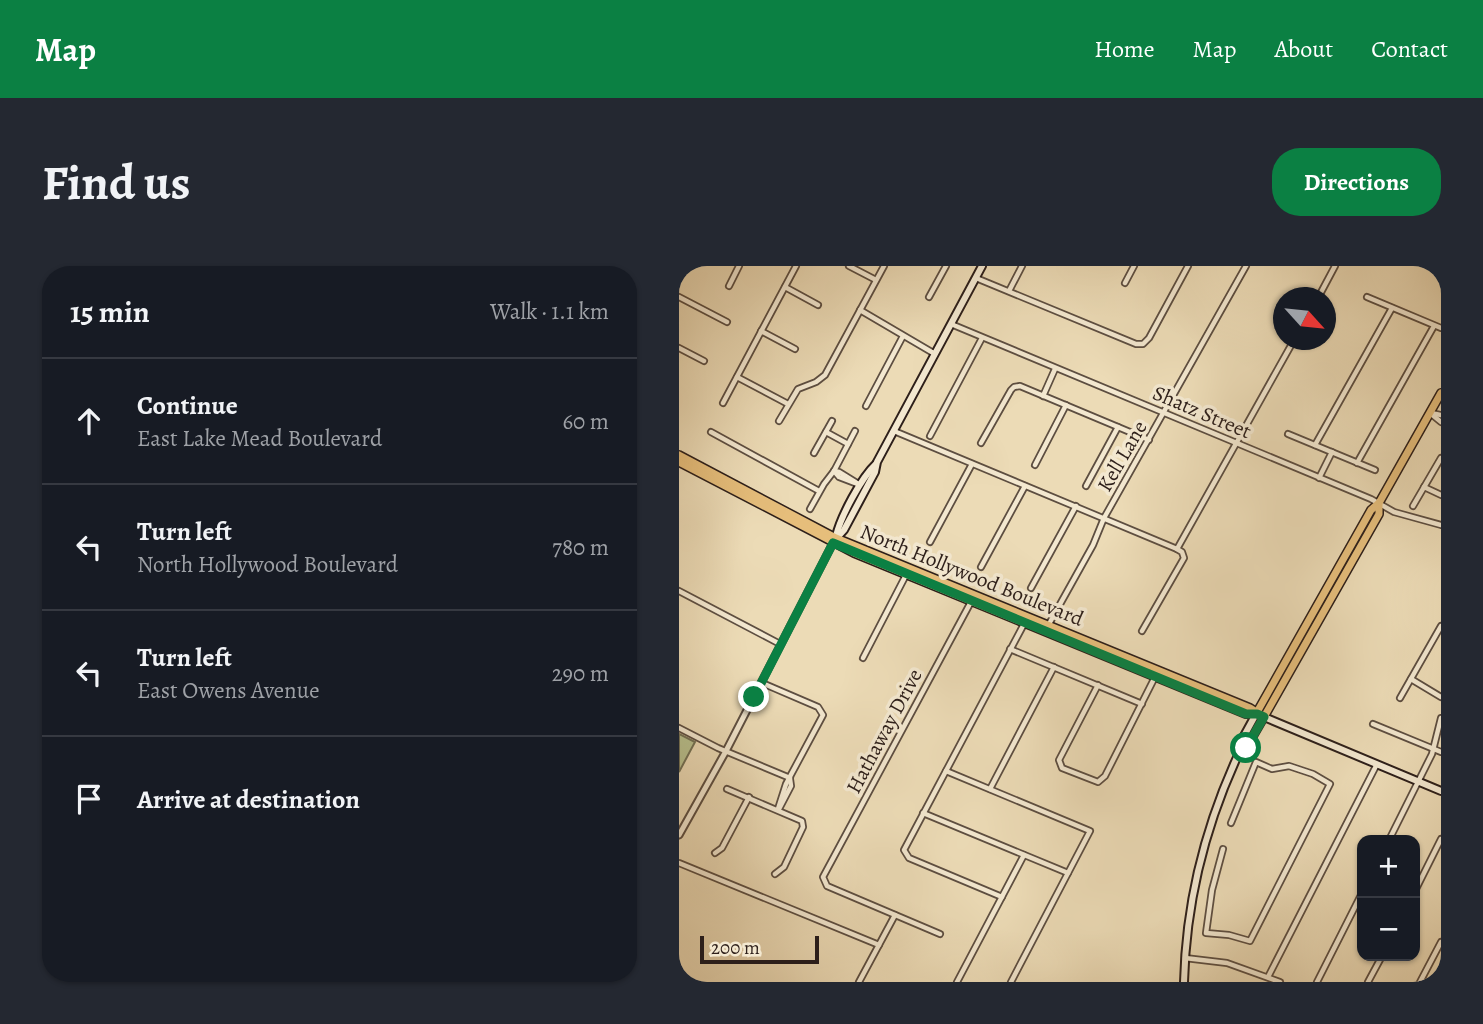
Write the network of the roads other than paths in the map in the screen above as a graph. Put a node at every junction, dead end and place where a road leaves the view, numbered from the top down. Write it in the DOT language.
graph roads {
  1 [pos="682,266"];
  2 [pos="739,266"];
  3 [pos="796,266"];
  4 [pos="849,266"];
  5 [pos="884,266"];
  6 [pos="946,266"];
  7 [pos="982,266"];
  8 [pos="1022,266"];
  9 [pos="1134,266"];
  10 [pos="1188,266"];
  11 [pos="1246,266"];
  12 [pos="1335,266"];
  13 [pos="679,274"];
  14 [pos="976,278"];
  15 [pos="876,280"];
  16 [pos="1125,283"];
  17 [pos="729,286"];
  18 [pos="785,287"];
  19 [pos="1324,287"];
  20 [pos="1009,291"];
  21 [pos="679,297"];
  22 [pos="929,297"];
  23 [pos="1367,297"];
  24 [pos="818,305"];
  25 [pos="1392,308"];
  26 [pos="860,310"];
  27 [pos="727,322"];
  28 [pos="951,324"];
  29 [pos="1434,326"];
  30 [pos="1441,328"];
  31 [pos="761,331"];
  32 [pos="903,336"];
  33 [pos="982,338"];
  34 [pos="679,348"];
  35 [pos="795,349"];
  36 [pos="1289,350"];
  37 [pos="935,354"];
  38 [pos="704,361"];
  39 [pos="1055,369"];
  40 [pos="737,377"];
  41 [pos="1441,393"];
  42 [pos="1044,396"];
  43 [pos="723,402"];
  44 [pos="788,404"];
  45 [pos="1066,405"];
  46 [pos="866,406"];
  47 [pos="1430,413"];
  48 [pos="1164,414"];
  49 [pos="1441,415"];
  50 [pos="779,421"];
  51 [pos="832,421"];
  52 [pos="1441,422"];
  53 [pos="1118,427"];
  54 [pos="855,431"];
  55 [pos="894,431"];
  56 [pos="711,432"];
  57 [pos="826,432"];
  58 [pos="1289,434"];
  59 [pos="930,436"];
  60 [pos="1149,440"];
  61 [pos="981,443"];
  62 [pos="848,444"];
  63 [pos="1237,444"];
  64 [pos="1315,445"];
  65 [pos="1332,452"];
  66 [pos="814,453"];
  67 [pos="679,455"];
  68 [pos="1441,458"];
  69 [pos="877,462"];
  70 [pos="679,463"];
  71 [pos="1357,463"];
  72 [pos="972,464"];
  73 [pos="1035,465"];
  74 [pos="1375,470"];
  75 [pos="834,471"];
  76 [pos="1319,478"];
  77 [pos="861,485"];
  78 [pos="1025,486"];
  79 [pos="1086,486"];
  80 [pos="1424,487"];
  81 [pos="819,491"];
  82 [pos="1441,495"];
  83 [pos="1379,503"];
  84 [pos="1076,506"];
  85 [pos="1413,506"];
  86 [pos="810,509"];
  87 [pos="1104,518"];
  88 [pos="1441,525"];
  89 [pos="834,540"];
  90 [pos="930,542"];
  91 [pos="1177,549"];
  92 [pos="981,567"];
  93 [pos="908,571"];
  94 [pos="1330,583"];
  95 [pos="1031,588"];
  96 [pos="679,592"];
  97 [pos="973,598"];
  98 [pos="1329,602"];
  99 [pos="1026,620"];
  100 [pos="1310,620"];
  101 [pos="1048,625"];
  102 [pos="1441,626"];
  103 [pos="1142,631"];
  104 [pos="780,644"];
  105 [pos="1010,649"];
  106 [pos="1300,653"];
  107 [pos="863,658"];
  108 [pos="1054,667"];
  109 [pos="1157,673"];
  110 [pos="1411,679"];
  111 [pos="762,683"];
  112 [pos="1098,685"];
  113 [pos="1441,696"];
  114 [pos="1400,698"];
  115 [pos="1142,704"];
  116 [pos="1260,716"];
  117 [pos="1441,718"];
  118 [pos="1373,724"];
  119 [pos="679,728"];
  120 [pos="1433,748"];
  121 [pos="726,751"];
  122 [pos="1441,752"];
  123 [pos="1377,764"];
  124 [pos="946,771"];
  125 [pos="790,778"];
  126 [pos="1419,782"];
  127 [pos="727,789"];
  128 [pos="990,789"];
  129 [pos="1441,791"];
  130 [pos="749,797"];
  131 [pos="778,809"];
  132 [pos="923,813"];
  133 [pos="1231,823"];
  134 [pos="679,835"];
  135 [pos="1392,835"];
  136 [pos="1441,839"];
  137 [pos="1223,849"];
  138 [pos="715,853"];
  139 [pos="1024,855"];
  140 [pos="679,863"];
  141 [pos="1067,873"];
  142 [pos="775,874"];
  143 [pos="1420,881"];
  144 [pos="1002,897"];
  145 [pos="1359,898"];
  146 [pos="895,915"];
  147 [pos="940,934"];
  148 [pos="1441,942"];
  149 [pos="879,945"];
  150 [pos="1185,958"];
  151 [pos="1379,961"];
  152 [pos="1268,977"];
  153 [pos="859,982"];
  154 [pos="957,982"];
  155 [pos="1011,982"];
  156 [pos="1184,982"];
  157 [pos="1280,982"];
  158 [pos="1317,982"];
  159 [pos="1368,982"];
  160 [pos="1420,982"];
  1 -- 13 [label="street"];
  2 -- 17 [label="street"];
  3 -- 18 [label="street"];
  4 -- 15 [label="street"];
  5 -- 15 [label="street"];
  6 -- 22 [label="street"];
  7 -- 14 [label="main road"];
  8 -- 20 [label="street"];
  9 -- 16 [label="street"];
  10 -- 20 [label="street"];
  11 -- 48 [label="street, Kell Lane"];
  12 -- 19 [label="street"];
  14 -- 20 [label="street"];
  14 -- 28 [label="main road"];
  15 -- 26 [label="street"];
  18 -- 24 [label="street"];
  18 -- 31 [label="street"];
  21 -- 27 [label="street"];
  23 -- 25 [label="street"];
  25 -- 29 [label="street"];
  25 -- 64 [label="street"];
  26 -- 32 [label="street"];
  26 -- 44 [label="street"];
  28 -- 33 [label="street, Shatz Street"];
  28 -- 37 [label="main road"];
  29 -- 30 [label="street"];
  29 -- 71 [label="street"];
  31 -- 35 [label="street"];
  31 -- 40 [label="street"];
  32 -- 37 [label="street"];
  32 -- 46 [label="street"];
  33 -- 39 [label="street, Shatz Street"];
  33 -- 59 [label="street"];
  34 -- 38 [label="street"];
  36 -- 63 [label="street"];
  37 -- 55 [label="main road"];
  39 -- 42 [label="street"];
  39 -- 48 [label="street, Shatz Street"];
  40 -- 43 [label="street"];
  40 -- 44 [label="street"];
  41 -- 47 [label="main road"];
  42 -- 45 [label="street"];
  42 -- 61 [label="street"];
  44 -- 50 [label="street"];
  45 -- 53 [label="street"];
  45 -- 73 [label="street"];
  47 -- 49 [label="street"];
  47 -- 52 [label="street"];
  47 -- 83 [label="main road"];
  48 -- 60 [label="street, Kell Lane"];
  48 -- 63 [label="street, Shatz Street"];
  51 -- 57 [label="street"];
  53 -- 60 [label="street"];
  53 -- 79 [label="street"];
  54 -- 62 [label="street"];
  55 -- 69 [label="main road"];
  55 -- 72 [label="street"];
  56 -- 81 [label="street"];
  57 -- 62 [label="street"];
  57 -- 66 [label="street"];
  58 -- 64 [label="street"];
  60 -- 87 [label="street, Kell Lane"];
  62 -- 75 [label="street"];
  63 -- 76 [label="street, Shatz Street"];
  63 -- 91 [label="street"];
  64 -- 65 [label="street"];
  65 -- 71 [label="street"];
  65 -- 76 [label="street"];
  67 -- 89 [label="main road, North Hollywood Boulevard"];
  68 -- 80 [label="street"];
  69 -- 77 [label="main road"];
  69 -- 89 [label="main road"];
  70 -- 89 [label="main road, North Hollywood Boulevard"];
  71 -- 74 [label="street"];
  72 -- 78 [label="street"];
  72 -- 90 [label="street"];
  75 -- 77 [label="street"];
  75 -- 81 [label="street"];
  76 -- 83 [label="street, Shatz Street"];
  77 -- 89 [label="main road"];
  78 -- 84 [label="street"];
  78 -- 92 [label="street"];
  80 -- 82 [label="street"];
  80 -- 85 [label="street"];
  81 -- 86 [label="street"];
  83 -- 88 [label="street, Shatz Street"];
  83 -- 94 [label="main road"];
  83 -- 98 [label="main road"];
  84 -- 87 [label="street"];
  84 -- 95 [label="street"];
  87 -- 91 [label="street"];
  87 -- 101 [label="street, Kell Lane"];
  89 -- 93 [label="main road, North Hollywood Boulevard"];
  89 -- 104 [label="street"];
  91 -- 103 [label="street"];
  93 -- 97 [label="main road, North Hollywood Boulevard"];
  93 -- 107 [label="street"];
  94 -- 98 [label="main road"];
  94 -- 100 [label="main road"];
  96 -- 104 [label="street"];
  97 -- 99 [label="main road, North Hollywood Boulevard"];
  97 -- 146 [label="street, Hathaway Drive"];
  98 -- 106 [label="main road"];
  99 -- 101 [label="main road, North Hollywood Boulevard"];
  99 -- 105 [label="street"];
  99 -- 109 [label="main road, North Hollywood Boulevard"];
  100 -- 106 [label="main road"];
  100 -- 116 [label="main road"];
  101 -- 109 [label="main road, North Hollywood Boulevard"];
  102 -- 110 [label="street"];
  104 -- 111 [label="street"];
  105 -- 108 [label="street"];
  105 -- 124 [label="street"];
  106 -- 116 [label="main road"];
  108 -- 112 [label="street"];
  108 -- 128 [label="street"];
  109 -- 115 [label="street"];
  109 -- 116 [label="main road, North Hollywood Boulevard"];
  110 -- 113 [label="street"];
  110 -- 114 [label="street"];
  111 -- 121 [label="street"];
  111 -- 125 [label="street"];
  112 -- 115 [label="street"];
  112 -- 115 [label="street"];
  116 -- 123 [label="main road, North Hollywood Boulevard"];
  116 -- 150 [label="main road"];
  117 -- 120 [label="street"];
  118 -- 120 [label="street"];
  119 -- 121 [label="street"];
  120 -- 122 [label="street"];
  120 -- 126 [label="street"];
  121 -- 125 [label="street"];
  121 -- 134 [label="street"];
  123 -- 126 [label="main road, North Hollywood Boulevard"];
  123 -- 152 [label="street"];
  124 -- 128 [label="street"];
  124 -- 132 [label="street"];
  125 -- 131 [label="street"];
  126 -- 129 [label="main road, North Hollywood Boulevard"];
  126 -- 135 [label="street"];
  127 -- 130 [label="street"];
  128 -- 141 [label="street"];
  130 -- 131 [label="street"];
  130 -- 138 [label="street"];
  131 -- 142 [label="street"];
  132 -- 139 [label="street"];
  132 -- 144 [label="street"];
  133 -- 137 [label="street"];
  136 -- 143 [label="street"];
  139 -- 141 [label="street"];
  139 -- 144 [label="street"];
  140 -- 149 [label="street"];
  141 -- 155 [label="street"];
  144 -- 154 [label="street"];
  145 -- 158 [label="street"];
  146 -- 147 [label="street"];
  146 -- 149 [label="street"];
  148 -- 160 [label="street"];
  149 -- 153 [label="street"];
  150 -- 152 [label="street"];
  150 -- 156 [label="main road"];
  151 -- 159 [label="street"];
  152 -- 157 [label="street"];
}
